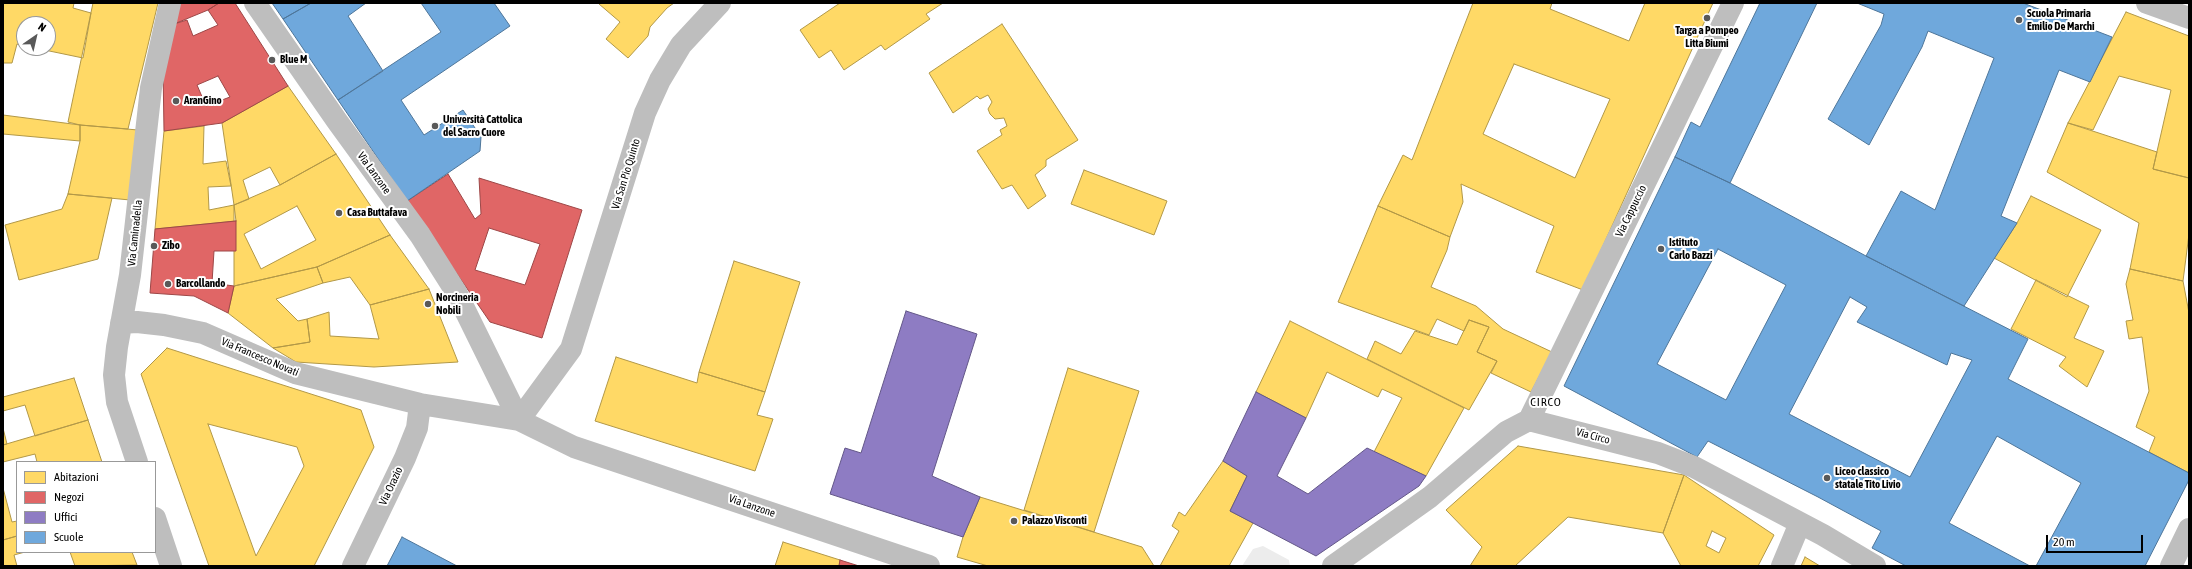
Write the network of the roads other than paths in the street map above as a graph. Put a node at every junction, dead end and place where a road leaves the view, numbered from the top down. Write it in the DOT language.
graph roads {
  1 [pos="170,3"];
  2 [pos="255,3"];
  3 [pos="720,3"];
  4 [pos="1733,3"];
  5 [pos="2147,3"];
  6 [pos="2189,18"];
  7 [pos="122,323"];
  8 [pos="420,404"];
  9 [pos="518,420"];
  10 [pos="1529,420"];
  11 [pos="137,461"];
  12 [pos="156,521"];
  13 [pos="1800,523"];
  14 [pos="2189,529"];
  15 [pos="171,566"];
  16 [pos="353,566"];
  17 [pos="929,566"];
  18 [pos="1333,566"];
  19 [pos="1782,566"];
  20 [pos="1875,566"];
  21 [pos="2171,566"];
  1 -- 7 [label="street, Via Caminadella"];
  2 -- 9 [label="street, Via Lanzone"];
  3 -- 9 [label="street, Via San Pio Quinto"];
  4 -- 10 [label="street, Via Cappuccio"];
  5 -- 6 [label="street"];
  7 -- 8 [label="street, Via Francesco Novati"];
  7 -- 11 [label="street, Via Caminadella"];
  8 -- 9 [label="street, Via Francesco Novati"];
  8 -- 16 [label="street, Via Orazio"];
  9 -- 17 [label="street, Via Lanzone"];
  10 -- 13 [label="street, Via Circo"];
  10 -- 18 [label="street"];
  12 -- 15 [label="street"];
  13 -- 19 [label="street"];
  13 -- 20 [label="street, Via Circo"];
  14 -- 21 [label="street"];
}
